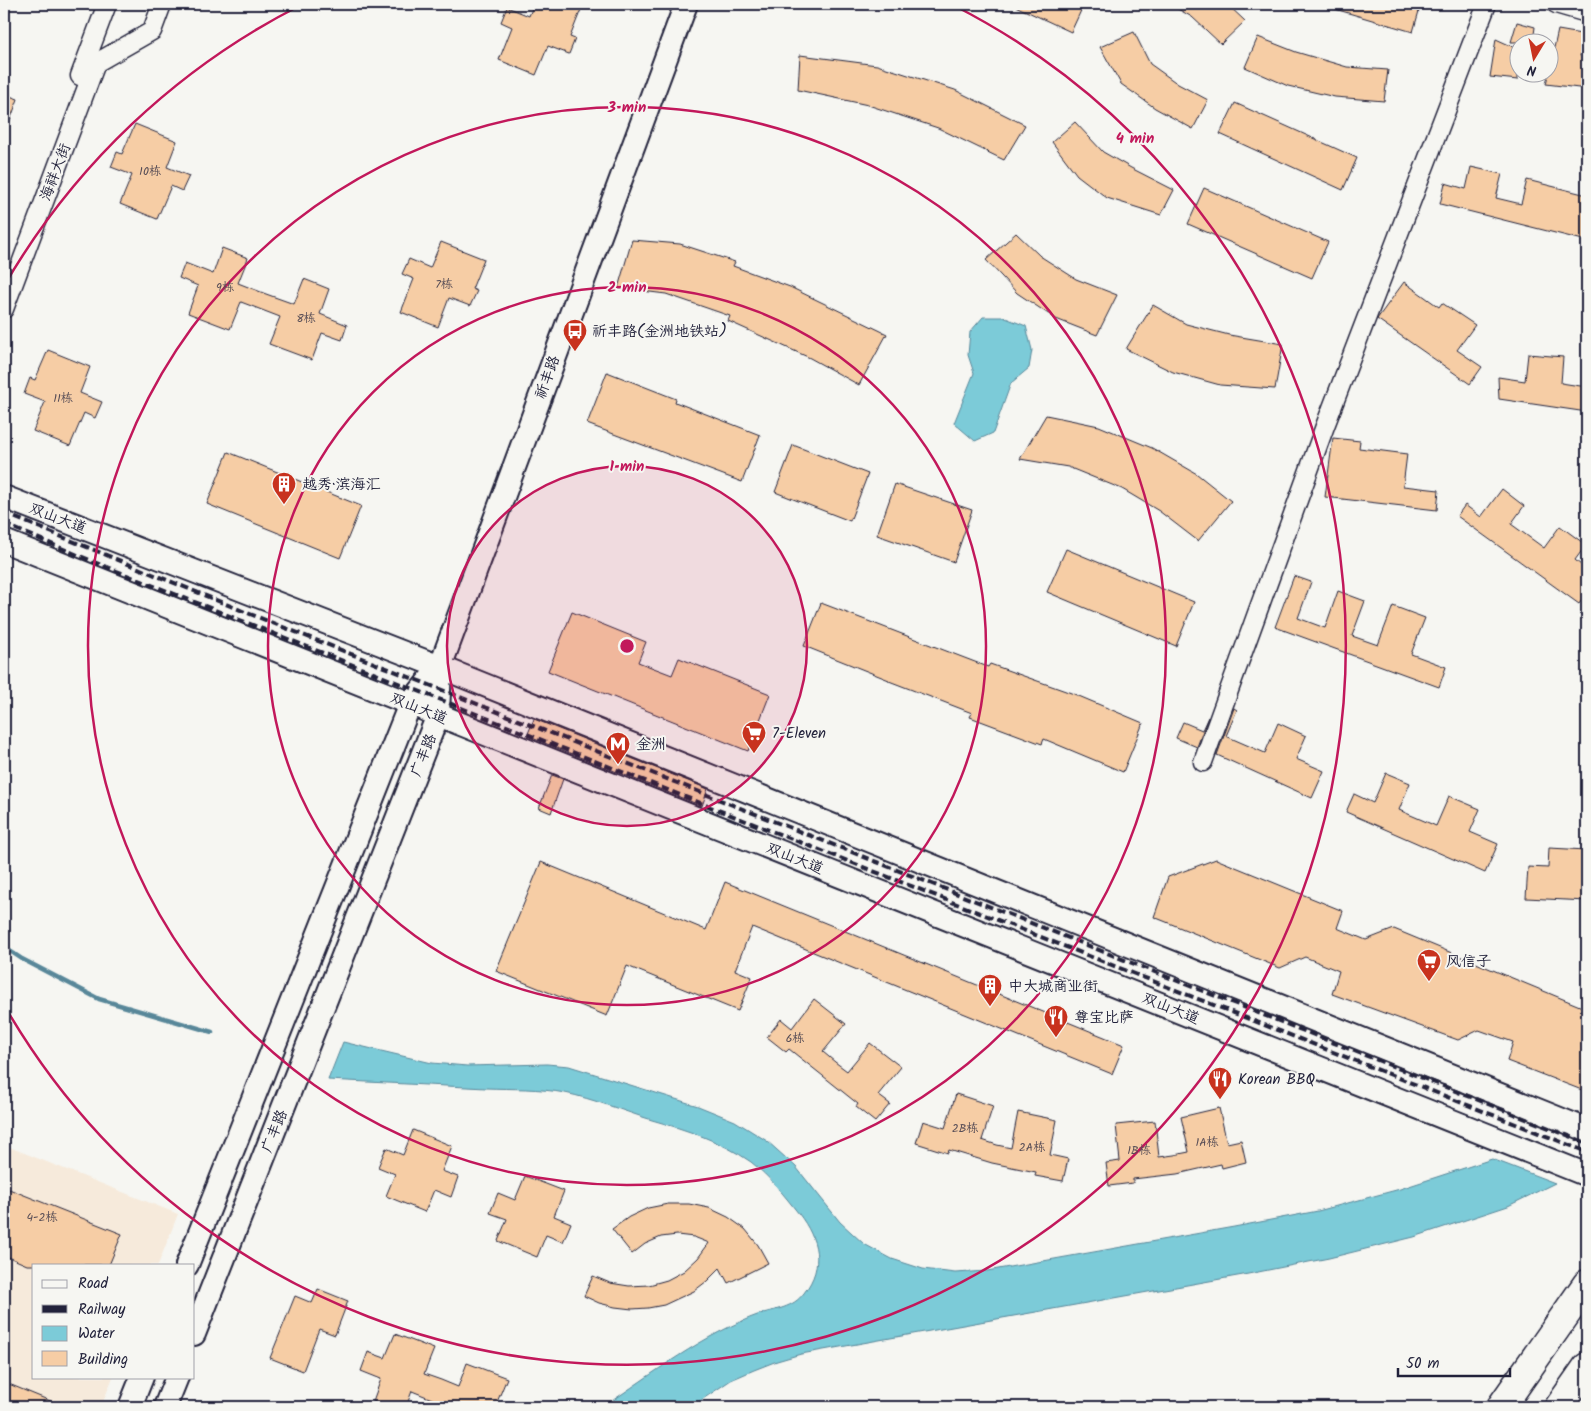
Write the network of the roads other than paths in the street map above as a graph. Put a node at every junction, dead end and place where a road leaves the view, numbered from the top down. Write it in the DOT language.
graph roads {
  1 [pos="107,4"];
  2 [pos="162,4"];
  3 [pos="686,4"];
  4 [pos="1486,4"];
  5 [pos="1556,4"];
  6 [pos="1587,13"];
  7 [pos="99,25"];
  8 [pos="121,48"];
  9 [pos="4,275"];
  10 [pos="4,308"];
  11 [pos="4,497"];
  12 [pos="4,541"];
  13 [pos="440,667"];
  14 [pos="410,704"];
  15 [pos="438,716"];
  16 [pos="1203,762"];
  17 [pos="1587,1130"];
  18 [pos="1587,1175"];
  19 [pos="187,1264"];
  20 [pos="1587,1284"];
  21 [pos="195,1331"];
  22 [pos="1587,1367"];
  23 [pos="142,1378"];
  24 [pos="176,1378"];
  25 [pos="130,1407"];
  26 [pos="165,1407"];
  27 [pos="1501,1407"];
  28 [pos="1559,1407"];
  1 -- 7 [label="street, 海祥大街"];
  2 -- 8 [label="street, 海祥大街"];
  3 -- 13 [label="street, 祈丰路"];
  4 -- 16 [label="street"];
  5 -- 6 [label="street"];
  7 -- 8 [label="street"];
  7 -- 9 [label="street, 海祥大街"];
  8 -- 10 [label="street, 海祥大街"];
  11 -- 13 [label="street, 双山大道"];
  12 -- 14 [label="street, 双山大道"];
  13 -- 14 [label="street, 广丰路"];
  13 -- 15 [label="street, 广丰路"];
  13 -- 17 [label="street, 双山大道"];
  14 -- 15 [label="street, 双山大道"];
  14 -- 19 [label="street, 广丰路"];
  15 -- 18 [label="street, 双山大道"];
  15 -- 21 [label="street, 广丰路"];
  20 -- 27 [label="main road"];
  22 -- 28 [label="main road"];
  23 -- 25 [label="street"];
  24 -- 26 [label="street"];
}
